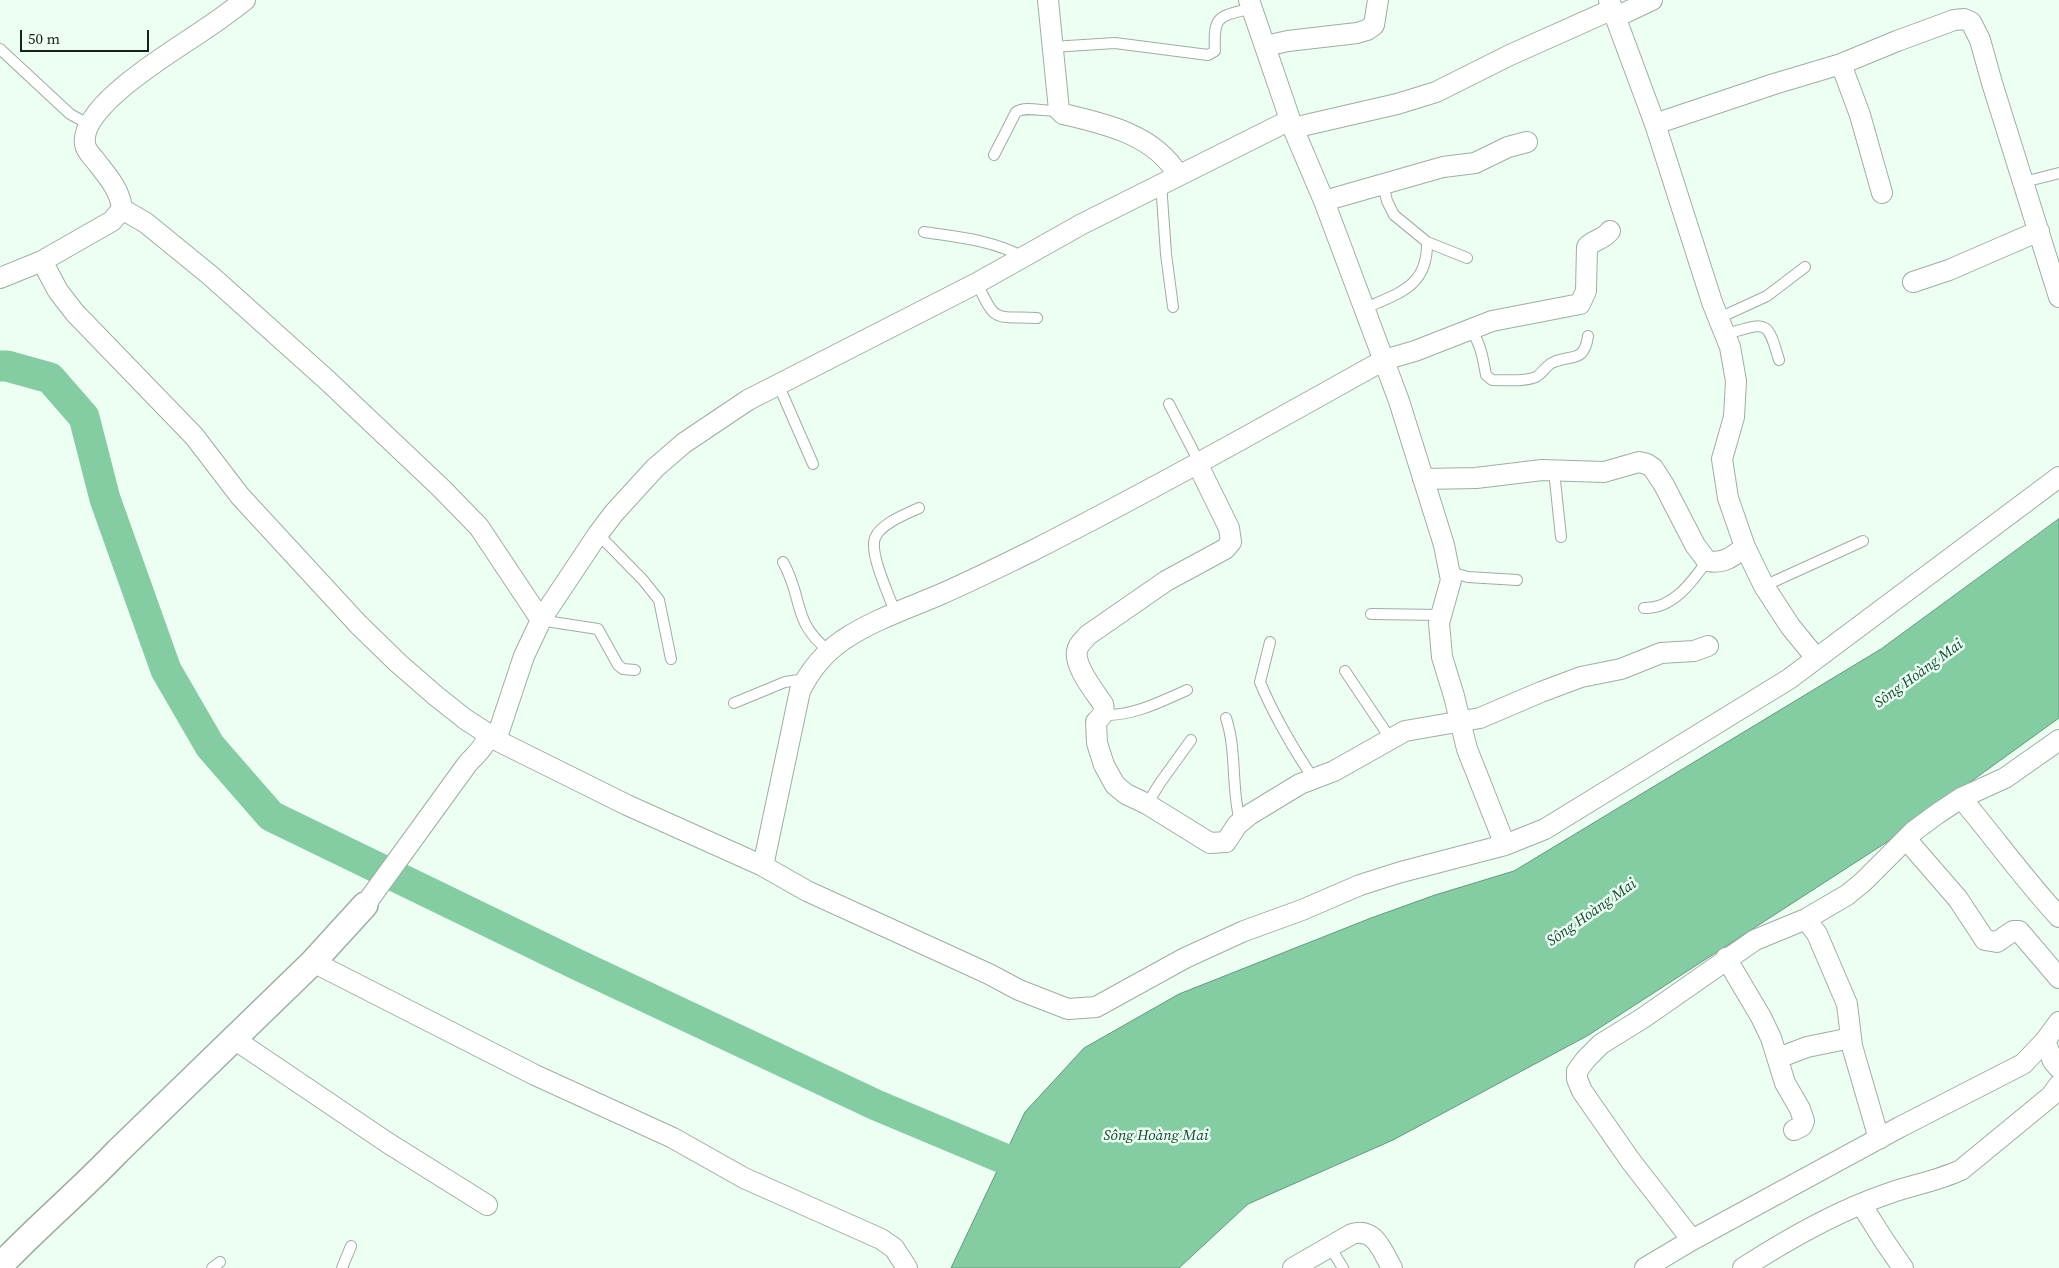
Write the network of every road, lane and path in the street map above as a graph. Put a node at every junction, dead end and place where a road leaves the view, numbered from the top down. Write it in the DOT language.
graph roads {
  1 [pos="245,0"];
  2 [pos="1048,0"];
  3 [pos="1378,0"];
  4 [pos="1652,0"];
  5 [pos="1251,4"];
  6 [pos="1613,8"];
  7 [pos="1265,46"];
  8 [pos="1052,47"];
  9 [pos="0,49"];
  10 [pos="1841,64"];
  11 [pos="1059,110"];
  12 [pos="88,124"];
  13 [pos="1292,124"];
  14 [pos="1655,124"];
  15 [pos="1527,142"];
  16 [pos="994,155"];
  17 [pos="2059,173"];
  18 [pos="1169,179"];
  19 [pos="2024,182"];
  20 [pos="1383,184"];
  21 [pos="1882,193"];
  22 [pos="1324,201"];
  23 [pos="122,209"];
  24 [pos="1610,231"];
  25 [pos="2039,231"];
  26 [pos="924,232"];
  27 [pos="1427,242"];
  28 [pos="1023,257"];
  29 [pos="1467,258"];
  30 [pos="42,261"];
  31 [pos="1805,267"];
  32 [pos="0,278"];
  33 [pos="1913,282"];
  34 [pos="977,283"];
  35 [pos="2059,297"];
  36 [pos="1173,306"];
  37 [pos="1363,309"];
  38 [pos="1037,318"];
  39 [pos="1723,326"];
  40 [pos="1471,330"];
  41 [pos="1588,336"];
  42 [pos="1384,360"];
  43 [pos="1779,360"];
  44 [pos="778,384"];
  45 [pos="1169,404"];
  46 [pos="813,464"];
  47 [pos="1199,464"];
  48 [pos="1554,471"];
  49 [pos="2059,478"];
  50 [pos="1423,479"];
  51 [pos="919,508"];
  52 [pos="598,534"];
  53 [pos="1561,537"];
  54 [pos="1863,542"];
  55 [pos="1745,547"];
  56 [pos="1707,560"];
  57 [pos="783,562"];
  58 [pos="1450,572"];
  59 [pos="1517,580"];
  60 [pos="1764,586"];
  61 [pos="1644,608"];
  62 [pos="895,612"];
  63 [pos="1371,614"];
  64 [pos="1441,615"];
  65 [pos="542,619"];
  66 [pos="1270,642"];
  67 [pos="1708,646"];
  68 [pos="829,651"];
  69 [pos="1816,658"];
  70 [pos="671,659"];
  71 [pos="635,670"];
  72 [pos="1345,672"];
  73 [pos="806,679"];
  74 [pos="1187,690"];
  75 [pos="734,703"];
  76 [pos="1103,715"];
  77 [pos="1226,718"];
  78 [pos="1460,721"];
  79 [pos="491,738"];
  80 [pos="1390,738"];
  81 [pos="1191,740"];
  82 [pos="2059,740"];
  83 [pos="1314,778"];
  84 [pos="1960,798"];
  85 [pos="1147,804"];
  86 [pos="1240,822"];
  87 [pos="1906,839"];
  88 [pos="1505,845"];
  89 [pos="763,866"];
  90 [pos="365,905"];
  91 [pos="2059,917"];
  92 [pos="1806,919"];
  93 [pos="1726,958"];
  94 [pos="313,962"];
  95 [pos="2059,978"];
  96 [pos="2059,1022"];
  97 [pos="1851,1038"];
  98 [pos="234,1039"];
  99 [pos="2045,1041"];
  100 [pos="1778,1058"];
  101 [pos="2059,1068"];
  102 [pos="2059,1085"];
  103 [pos="1794,1130"];
  104 [pos="1879,1139"];
  105 [pos="1861,1204"];
  106 [pos="487,1205"];
  107 [pos="1692,1240"];
  108 [pos="351,1246"];
  109 [pos="1330,1247"];
  110 [pos="0,1265"];
  111 [pos="342,1268"];
  112 [pos="907,1268"];
  113 [pos="1293,1268"];
  114 [pos="1343,1268"];
  115 [pos="1392,1268"];
  116 [pos="1645,1268"];
  117 [pos="1743,1268"];
  118 [pos="1903,1268"];
  1 -- 12 [label="street"];
  2 -- 8 [label="street"];
  3 -- 7 [label="street"];
  4 -- 6 [label="street"];
  5 -- 7 [label="street"];
  5 -- 8 [label="lane"];
  6 -- 13 [label="street"];
  6 -- 14 [label="street"];
  7 -- 13 [label="street"];
  8 -- 11 [label="street"];
  9 -- 12 [label="lane"];
  10 -- 14 [label="street"];
  10 -- 19 [label="street"];
  10 -- 21 [label="street"];
  11 -- 16 [label="lane"];
  11 -- 18 [label="street"];
  12 -- 23 [label="street"];
  13 -- 18 [label="street"];
  13 -- 22 [label="street"];
  14 -- 39 [label="street"];
  15 -- 20 [label="street"];
  17 -- 19 [label="lane"];
  18 -- 28 [label="street"];
  18 -- 36 [label="lane"];
  19 -- 25 [label="street"];
  20 -- 22 [label="street"];
  20 -- 27 [label="lane"];
  22 -- 37 [label="street"];
  23 -- 30 [label="street"];
  23 -- 65 [label="street"];
  24 -- 40 [label="street"];
  25 -- 33 [label="street"];
  25 -- 35 [label="street"];
  26 -- 28 [label="lane"];
  27 -- 29 [label="lane"];
  27 -- 37 [label="lane"];
  28 -- 34 [label="street"];
  30 -- 32 [label="street"];
  30 -- 79 [label="street"];
  31 -- 39 [label="lane"];
  34 -- 38 [label="lane"];
  34 -- 44 [label="street"];
  37 -- 42 [label="street"];
  39 -- 43 [label="lane"];
  39 -- 55 [label="street"];
  40 -- 41 [label="lane"];
  40 -- 42 [label="street"];
  42 -- 47 [label="street"];
  42 -- 50 [label="street"];
  44 -- 46 [label="lane"];
  44 -- 52 [label="street"];
  45 -- 47 [label="lane"];
  47 -- 62 [label="street"];
  47 -- 76 [label="street"];
  48 -- 50 [label="street"];
  48 -- 53 [label="lane"];
  48 -- 56 [label="street"];
  49 -- 69 [label="street"];
  50 -- 58 [label="street"];
  51 -- 62 [label="lane"];
  52 -- 65 [label="street"];
  52 -- 70 [label="lane"];
  54 -- 60 [label="lane"];
  55 -- 56 [label="street"];
  55 -- 60 [label="street"];
  56 -- 61 [label="lane"];
  57 -- 68 [label="lane"];
  58 -- 59 [label="lane"];
  58 -- 64 [label="street"];
  60 -- 69 [label="street"];
  62 -- 68 [label="street"];
  63 -- 64 [label="lane"];
  64 -- 78 [label="street"];
  65 -- 71 [label="lane"];
  65 -- 79 [label="street"];
  66 -- 83 [label="lane"];
  67 -- 78 [label="street"];
  68 -- 73 [label="street"];
  69 -- 88 [label="street"];
  72 -- 80 [label="lane"];
  73 -- 75 [label="lane"];
  73 -- 89 [label="street"];
  74 -- 76 [label="lane"];
  76 -- 85 [label="street"];
  77 -- 86 [label="lane"];
  78 -- 80 [label="street"];
  78 -- 88 [label="street"];
  79 -- 89 [label="street"];
  79 -- 90 [label="street"];
  80 -- 83 [label="street"];
  81 -- 85 [label="lane"];
  82 -- 84 [label="street"];
  83 -- 86 [label="street"];
  84 -- 87 [label="street"];
  84 -- 91 [label="street"];
  85 -- 86 [label="street"];
  87 -- 92 [label="street"];
  87 -- 95 [label="street"];
  88 -- 89 [label="street"];
  90 -- 94 [label="street"];
  92 -- 93 [label="street"];
  92 -- 97 [label="street"];
  93 -- 100 [label="street"];
  93 -- 107 [label="street"];
  94 -- 98 [label="street"];
  94 -- 112 [label="street"];
  96 -- 99 [label="street"];
  97 -- 100 [label="street"];
  97 -- 104 [label="street"];
  98 -- 106 [label="street"];
  98 -- 110 [label="street"];
  99 -- 101 [label="street"];
  99 -- 104 [label="street"];
  100 -- 103 [label="street"];
  102 -- 105 [label="street"];
  104 -- 107 [label="street"];
  105 -- 117 [label="street"];
  105 -- 118 [label="street"];
  107 -- 116 [label="street"];
  108 -- 111 [label="lane"];
  109 -- 113 [label="street"];
  109 -- 114 [label="lane"];
  109 -- 115 [label="street"];
}
